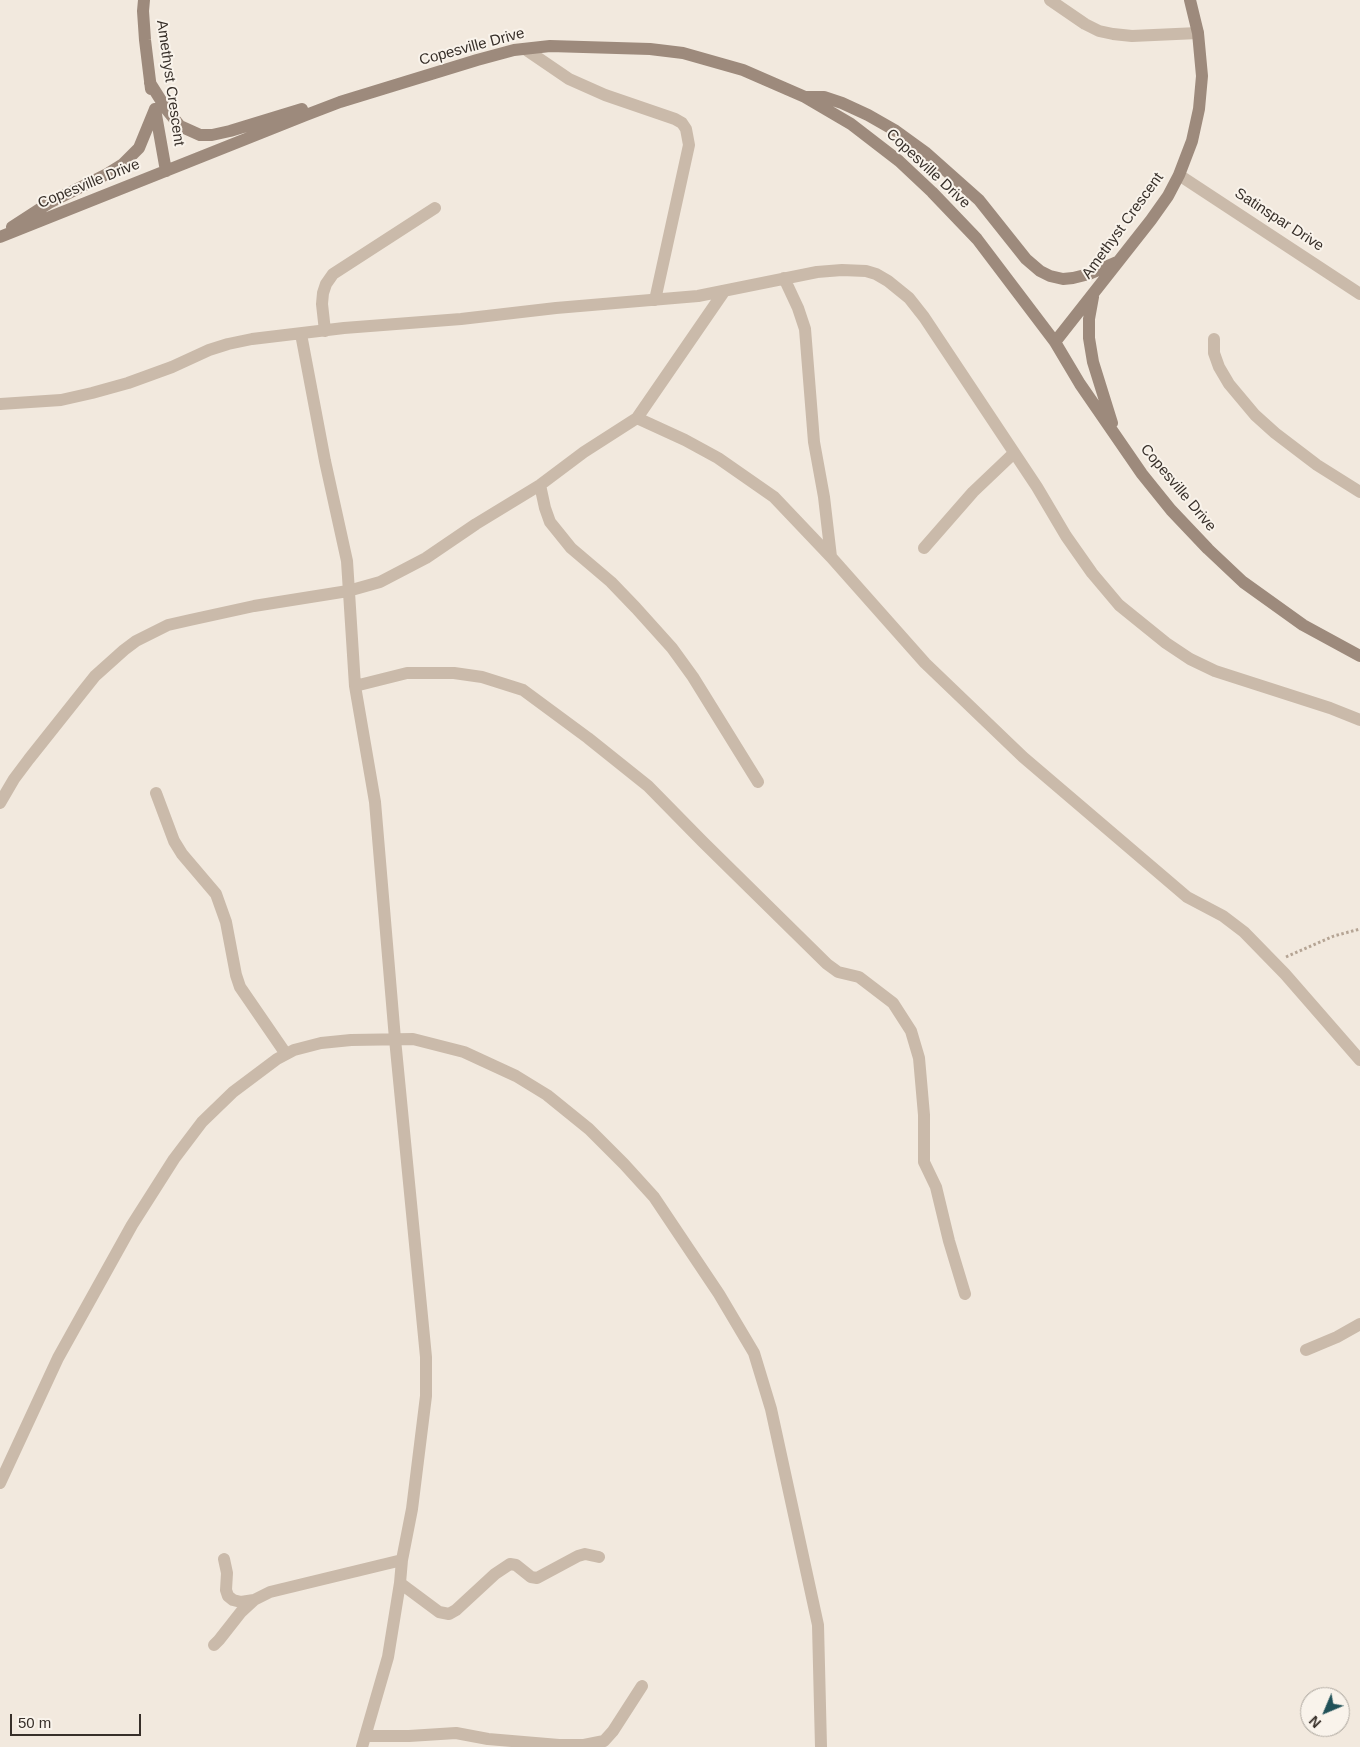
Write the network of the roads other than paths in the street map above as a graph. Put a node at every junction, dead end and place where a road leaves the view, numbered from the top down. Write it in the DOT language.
graph roads {
  1 [pos="144,0"];
  2 [pos="1050,0"];
  3 [pos="1190,0"];
  4 [pos="1198,33"];
  5 [pos="525,49"];
  6 [pos="150,83"];
  7 [pos="804,97"];
  8 [pos="340,102"];
  9 [pos="155,110"];
  10 [pos="166,171"];
  11 [pos="1179,175"];
  12 [pos="435,208"];
  13 [pos="0,236"];
  14 [pos="1120,261"];
  15 [pos="784,278"];
  16 [pos="723,292"];
  17 [pos="1093,294"];
  18 [pos="1360,294"];
  19 [pos="655,300"];
  20 [pos="325,331"];
  21 [pos="301,334"];
  22 [pos="1214,339"];
  23 [pos="1055,342"];
  24 [pos="0,404"];
  25 [pos="637,418"];
  26 [pos="1117,437"];
  27 [pos="1014,453"];
  28 [pos="540,485"];
  29 [pos="1360,492"];
  30 [pos="924,548"];
  31 [pos="831,558"];
  32 [pos="348,591"];
  33 [pos="1360,656"];
  34 [pos="355,686"];
  35 [pos="1360,720"];
  36 [pos="758,782"];
  37 [pos="156,793"];
  38 [pos="0,804"];
  39 [pos="395,1039"];
  40 [pos="286,1054"];
  41 [pos="1360,1060"];
  42 [pos="965,1294"];
  43 [pos="1360,1324"];
  44 [pos="1306,1350"];
  45 [pos="0,1483"];
  46 [pos="599,1557"];
  47 [pos="224,1559"];
  48 [pos="402,1560"];
  49 [pos="400,1583"];
  50 [pos="254,1600"];
  51 [pos="214,1645"];
  52 [pos="642,1686"];
  53 [pos="363,1741"];
  54 [pos="821,1747"];
  1 -- 6 [label="street, Amethyst Crescent"];
  2 -- 4 [label="street"];
  3 -- 4 [label="street, Amethyst Crescent"];
  4 -- 11 [label="street, Amethyst Crescent"];
  5 -- 7 [label="street, Copesville Drive"];
  5 -- 8 [label="street, Copesville Drive"];
  5 -- 19 [label="street"];
  6 -- 8 [label="street"];
  6 -- 9 [label="street, Amethyst Crescent"];
  7 -- 14 [label="street"];
  7 -- 23 [label="street, Copesville Drive"];
  8 -- 10 [label="street, Copesville Drive"];
  9 -- 10 [label="street, Amethyst Crescent"];
  9 -- 13 [label="street"];
  10 -- 13 [label="street, Copesville Drive"];
  11 -- 14 [label="street, Amethyst Crescent"];
  11 -- 18 [label="street, Satinspar Drive"];
  12 -- 20 [label="street"];
  14 -- 17 [label="street, Amethyst Crescent"];
  15 -- 16 [label="street"];
  15 -- 27 [label="street"];
  15 -- 31 [label="street"];
  16 -- 19 [label="street"];
  16 -- 25 [label="street"];
  17 -- 23 [label="street, Amethyst Crescent"];
  17 -- 26 [label="street"];
  19 -- 20 [label="street"];
  20 -- 21 [label="street"];
  21 -- 24 [label="street"];
  21 -- 32 [label="street"];
  22 -- 29 [label="street"];
  23 -- 26 [label="street, Copesville Drive"];
  25 -- 28 [label="street"];
  25 -- 31 [label="street"];
  26 -- 33 [label="street, Copesville Drive"];
  27 -- 30 [label="street"];
  27 -- 35 [label="street"];
  28 -- 32 [label="street"];
  28 -- 36 [label="street"];
  31 -- 41 [label="street"];
  32 -- 34 [label="street"];
  32 -- 38 [label="street"];
  34 -- 39 [label="street"];
  34 -- 42 [label="street"];
  37 -- 40 [label="street"];
  39 -- 40 [label="street"];
  39 -- 48 [label="street"];
  39 -- 54 [label="street"];
  40 -- 45 [label="street"];
  43 -- 44 [label="street"];
  46 -- 49 [label="street"];
  47 -- 50 [label="street"];
  48 -- 49 [label="street"];
  48 -- 50 [label="street"];
  49 -- 53 [label="street"];
  50 -- 51 [label="street"];
  52 -- 53 [label="street"];
}
